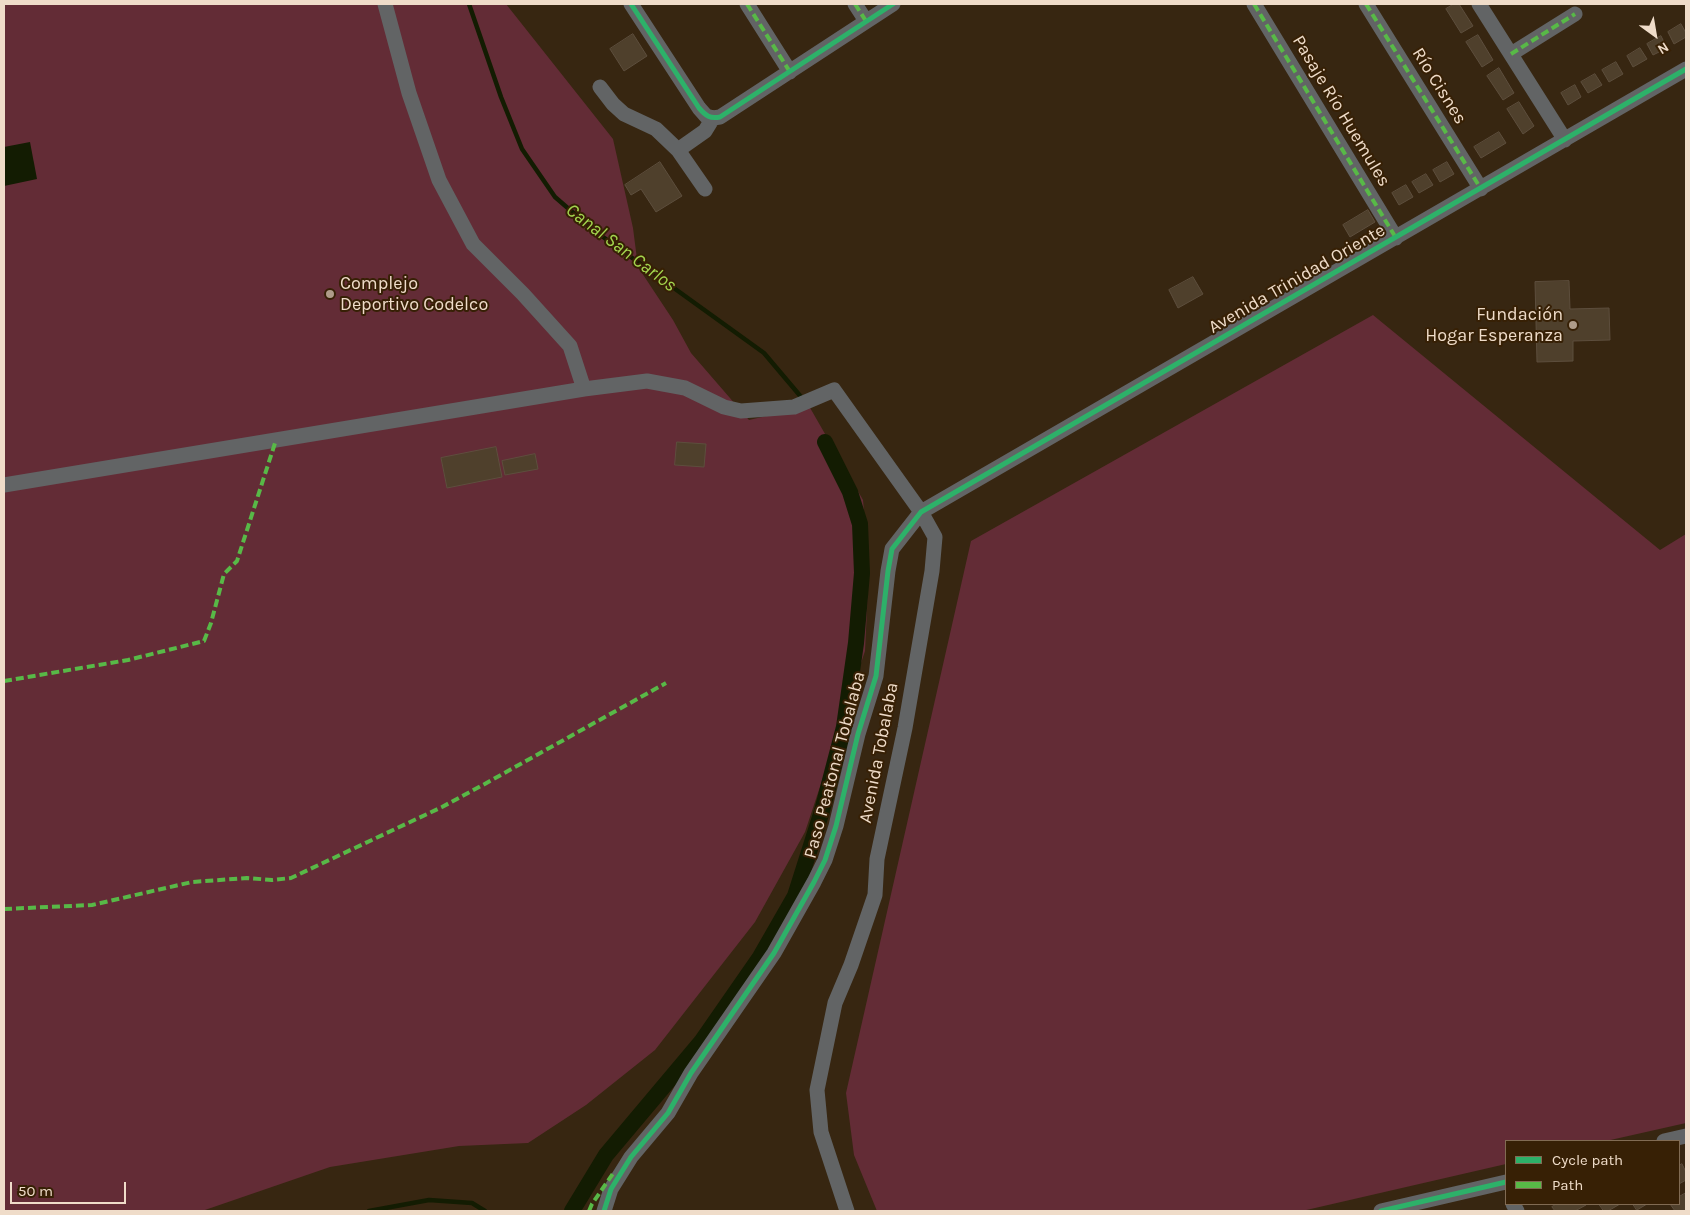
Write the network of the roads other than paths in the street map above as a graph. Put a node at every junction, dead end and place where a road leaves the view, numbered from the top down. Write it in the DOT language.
graph roads {
  1 [pos="385,4"];
  2 [pos="630,4"];
  3 [pos="748,4"];
  4 [pos="855,4"];
  5 [pos="893,4"];
  6 [pos="1254,4"];
  7 [pos="1366,4"];
  8 [pos="1479,4"];
  9 [pos="1575,14"];
  10 [pos="866,22"];
  11 [pos="1510,54"];
  12 [pos="1686,69"];
  13 [pos="790,72"];
  14 [pos="600,87"];
  15 [pos="713,118"];
  16 [pos="1565,140"];
  17 [pos="678,150"];
  18 [pos="705,189"];
  19 [pos="1481,189"];
  20 [pos="1396,238"];
  21 [pos="584,389"];
  22 [pos="4,485"];
  23 [pos="921,512"];
  24 [pos="1686,1136"];
  25 [pos="1668,1140"];
  26 [pos="1505,1186"];
  27 [pos="604,1211"];
  28 [pos="847,1211"];
  29 [pos="1380,1211"];
  1 -- 21 [label="street"];
  2 -- 15 [label="street"];
  3 -- 13 [label="street"];
  4 -- 10 [label="street"];
  5 -- 10 [label="street"];
  6 -- 20 [label="street, Pasaje Río Huemules"];
  7 -- 19 [label="street, Río Cisnes"];
  8 -- 11 [label="street"];
  9 -- 11 [label="street"];
  10 -- 13 [label="street"];
  11 -- 16 [label="street"];
  12 -- 16 [label="street, Avenida Trinidad Oriente"];
  13 -- 15 [label="street"];
  14 -- 17 [label="street"];
  15 -- 17 [label="street"];
  16 -- 19 [label="street, Avenida Trinidad Oriente"];
  17 -- 18 [label="street"];
  19 -- 20 [label="street, Avenida Trinidad Oriente"];
  20 -- 23 [label="street, Avenida Trinidad Oriente"];
  21 -- 22 [label="street"];
  21 -- 23 [label="street, Avenida Tobalaba"];
  23 -- 27 [label="street, Paso Peatonal Tobalaba"];
  23 -- 28 [label="street, Avenida Tobalaba"];
  24 -- 25 [label="street"];
  26 -- 29 [label="street"];
}
